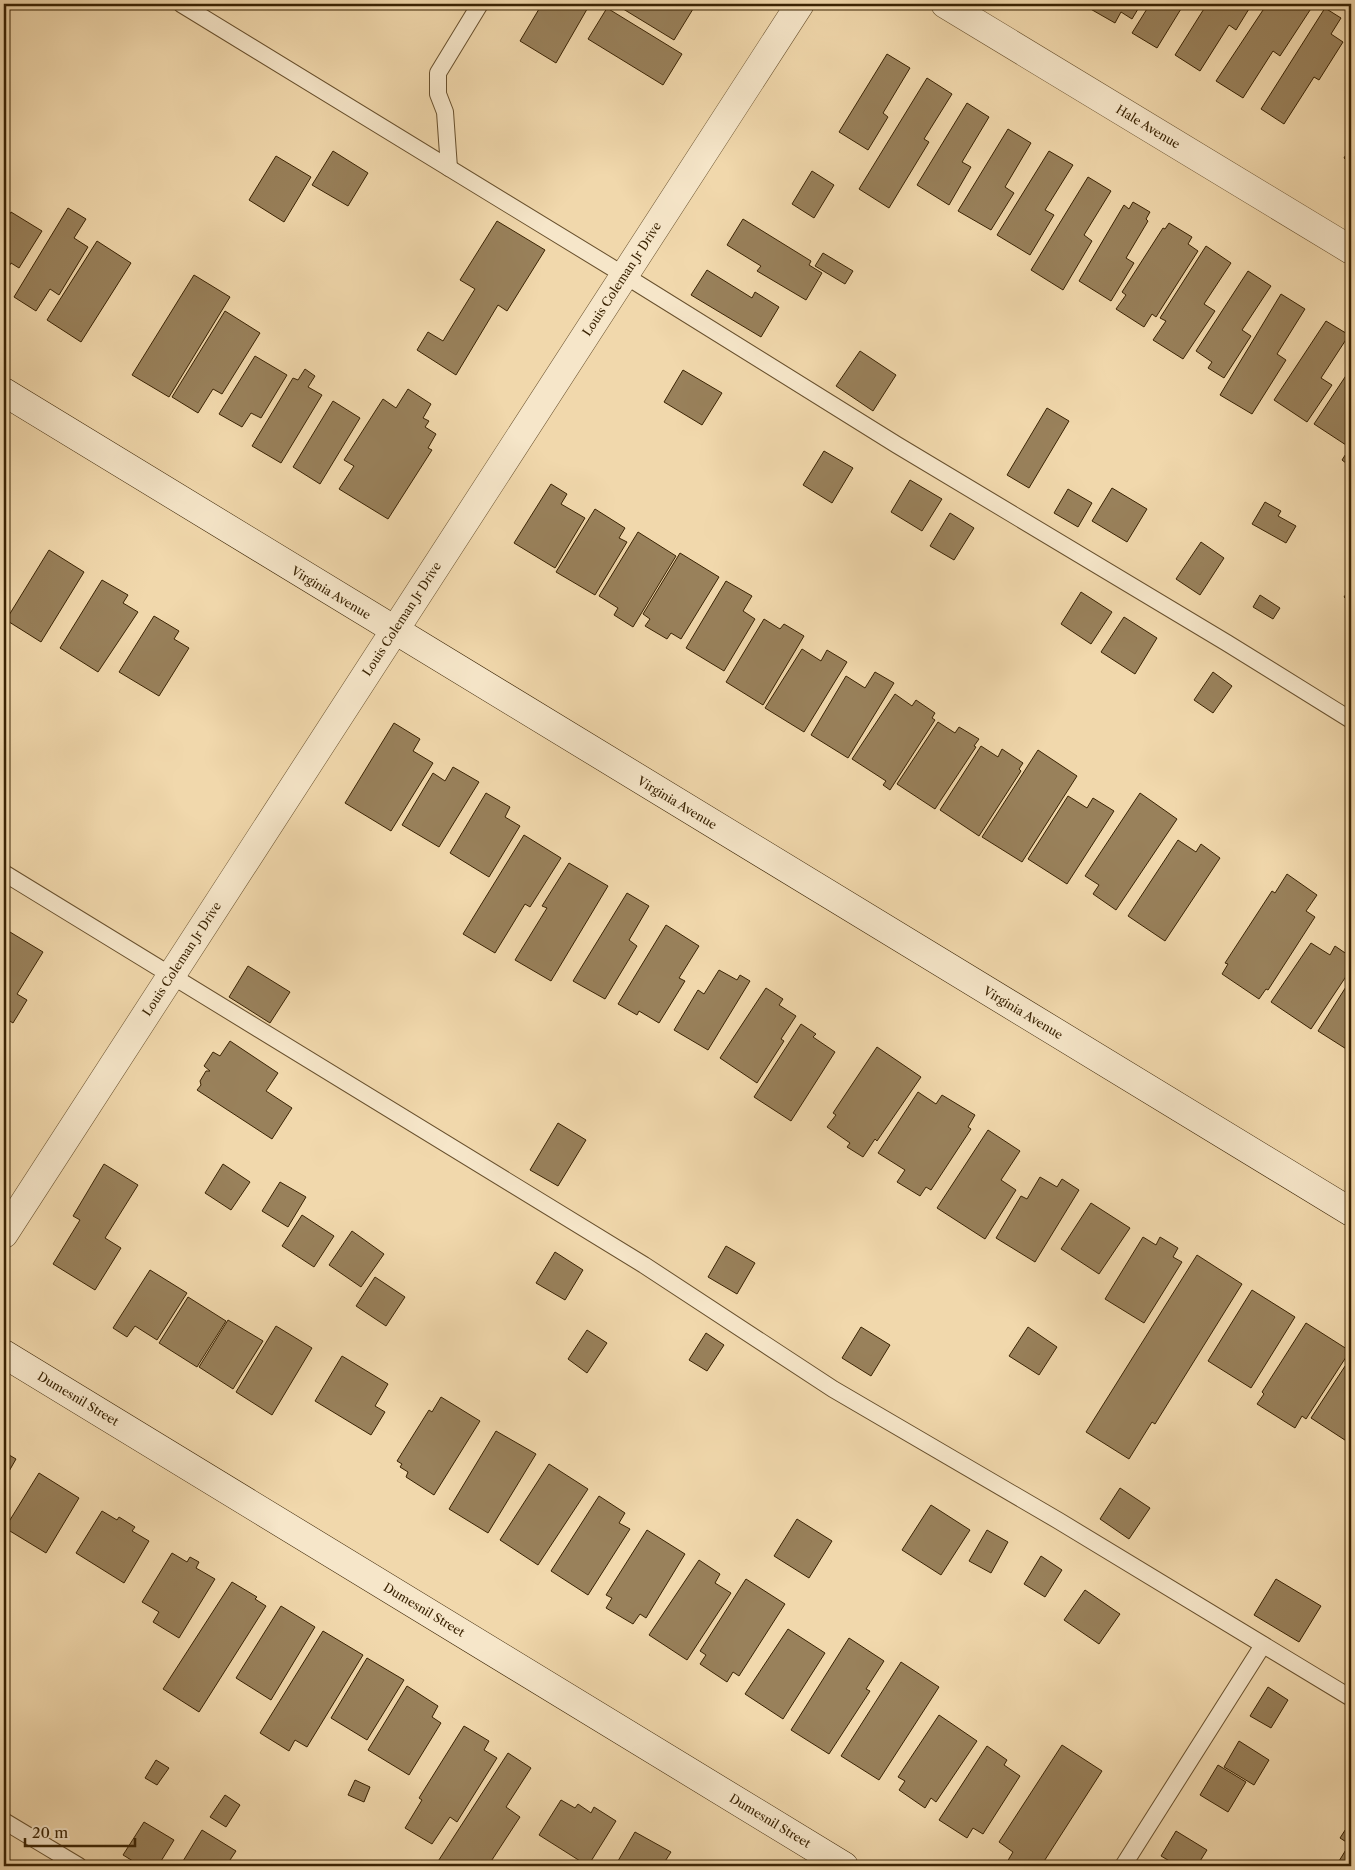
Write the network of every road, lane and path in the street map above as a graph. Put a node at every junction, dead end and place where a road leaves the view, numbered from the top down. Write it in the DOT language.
graph roads {
  1 [pos="181,4"];
  2 [pos="480,4"];
  3 [pos="800,4"];
  4 [pos="945,4"];
  5 [pos="449,168"];
  6 [pos="1351,250"];
  7 [pos="624,275"];
  8 [pos="4,392"];
  9 [pos="394,630"];
  10 [pos="1351,720"];
  11 [pos="4,873"];
  12 [pos="171,975"];
  13 [pos="1351,1212"];
  14 [pos="4,1234"];
  15 [pos="4,1354"];
  16 [pos="1263,1645"];
  17 [pos="1351,1698"];
  18 [pos="4,1821"];
  19 [pos="79,1866"];
  20 [pos="844,1866"];
  21 [pos="1122,1866"];
  1 -- 5 [label="lane"];
  2 -- 5 [label="lane"];
  3 -- 7 [label="main road, Louis Coleman Jr Drive"];
  4 -- 6 [label="main road, Hale Avenue"];
  5 -- 7 [label="lane"];
  7 -- 9 [label="main road, Louis Coleman Jr Drive"];
  7 -- 10 [label="lane"];
  8 -- 9 [label="main road, Virginia Avenue"];
  9 -- 12 [label="main road, Louis Coleman Jr Drive"];
  9 -- 13 [label="main road, Virginia Avenue"];
  11 -- 12 [label="lane"];
  12 -- 14 [label="main road, Louis Coleman Jr Drive"];
  12 -- 16 [label="lane"];
  15 -- 20 [label="main road, Dumesnil Street"];
  16 -- 17 [label="lane"];
  16 -- 21 [label="lane"];
  18 -- 19 [label="lane"];
}
